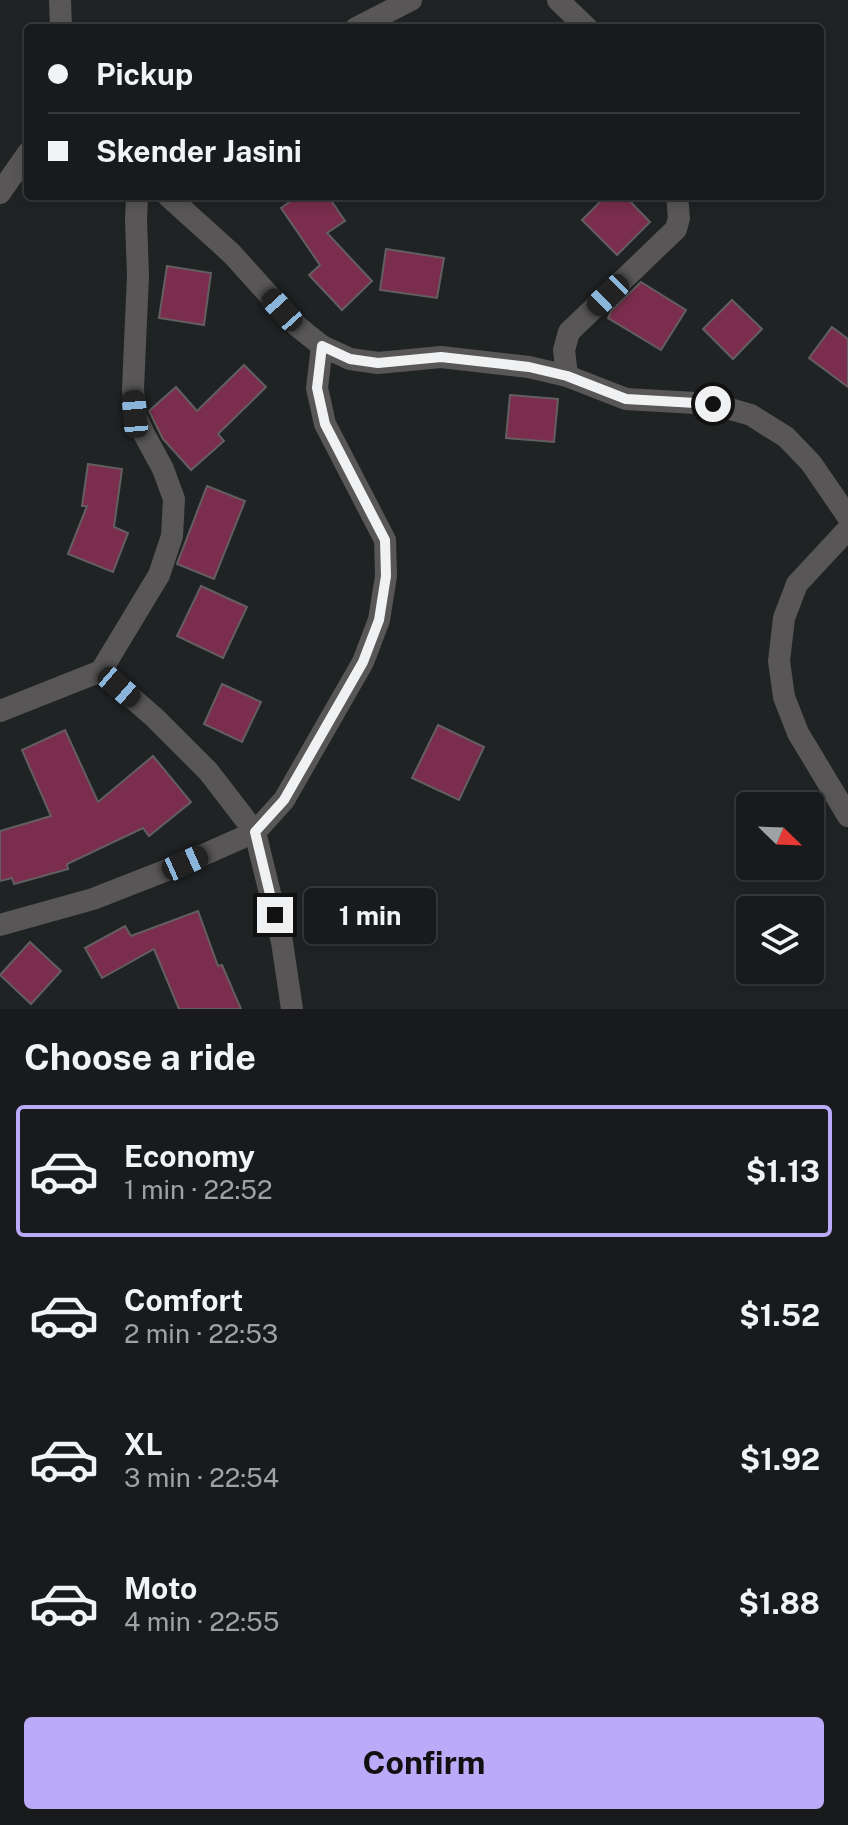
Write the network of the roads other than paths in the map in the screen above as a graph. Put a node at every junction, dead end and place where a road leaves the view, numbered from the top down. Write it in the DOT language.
graph roads {
  1 [pos="60,0"];
  2 [pos="411,0"];
  3 [pos="558,0"];
  4 [pos="61,24"];
  5 [pos="364,24"];
  6 [pos="583,24"];
  7 [pos="24,159"];
  8 [pos="0,193"];
  9 [pos="137,200"];
  10 [pos="172,200"];
  11 [pos="677,200"];
  12 [pos="322,346"];
  13 [pos="567,376"];
  14 [pos="848,517"];
  15 [pos="848,529"];
  16 [pos="101,671"];
  17 [pos="0,711"];
  18 [pos="848,816"];
  19 [pos="255,832"];
  20 [pos="0,925"];
  21 [pos="292,1009"];
  1 -- 4 [label="street"];
  2 -- 5 [label="street"];
  3 -- 6 [label="street"];
  7 -- 8 [label="street"];
  9 -- 16 [label="street"];
  10 -- 12 [label="street"];
  11 -- 13 [label="street"];
  12 -- 13 [label="street"];
  12 -- 19 [label="street"];
  13 -- 14 [label="street"];
  15 -- 18 [label="street"];
  16 -- 17 [label="street"];
  16 -- 19 [label="street"];
  19 -- 20 [label="street"];
  19 -- 21 [label="street"];
}
